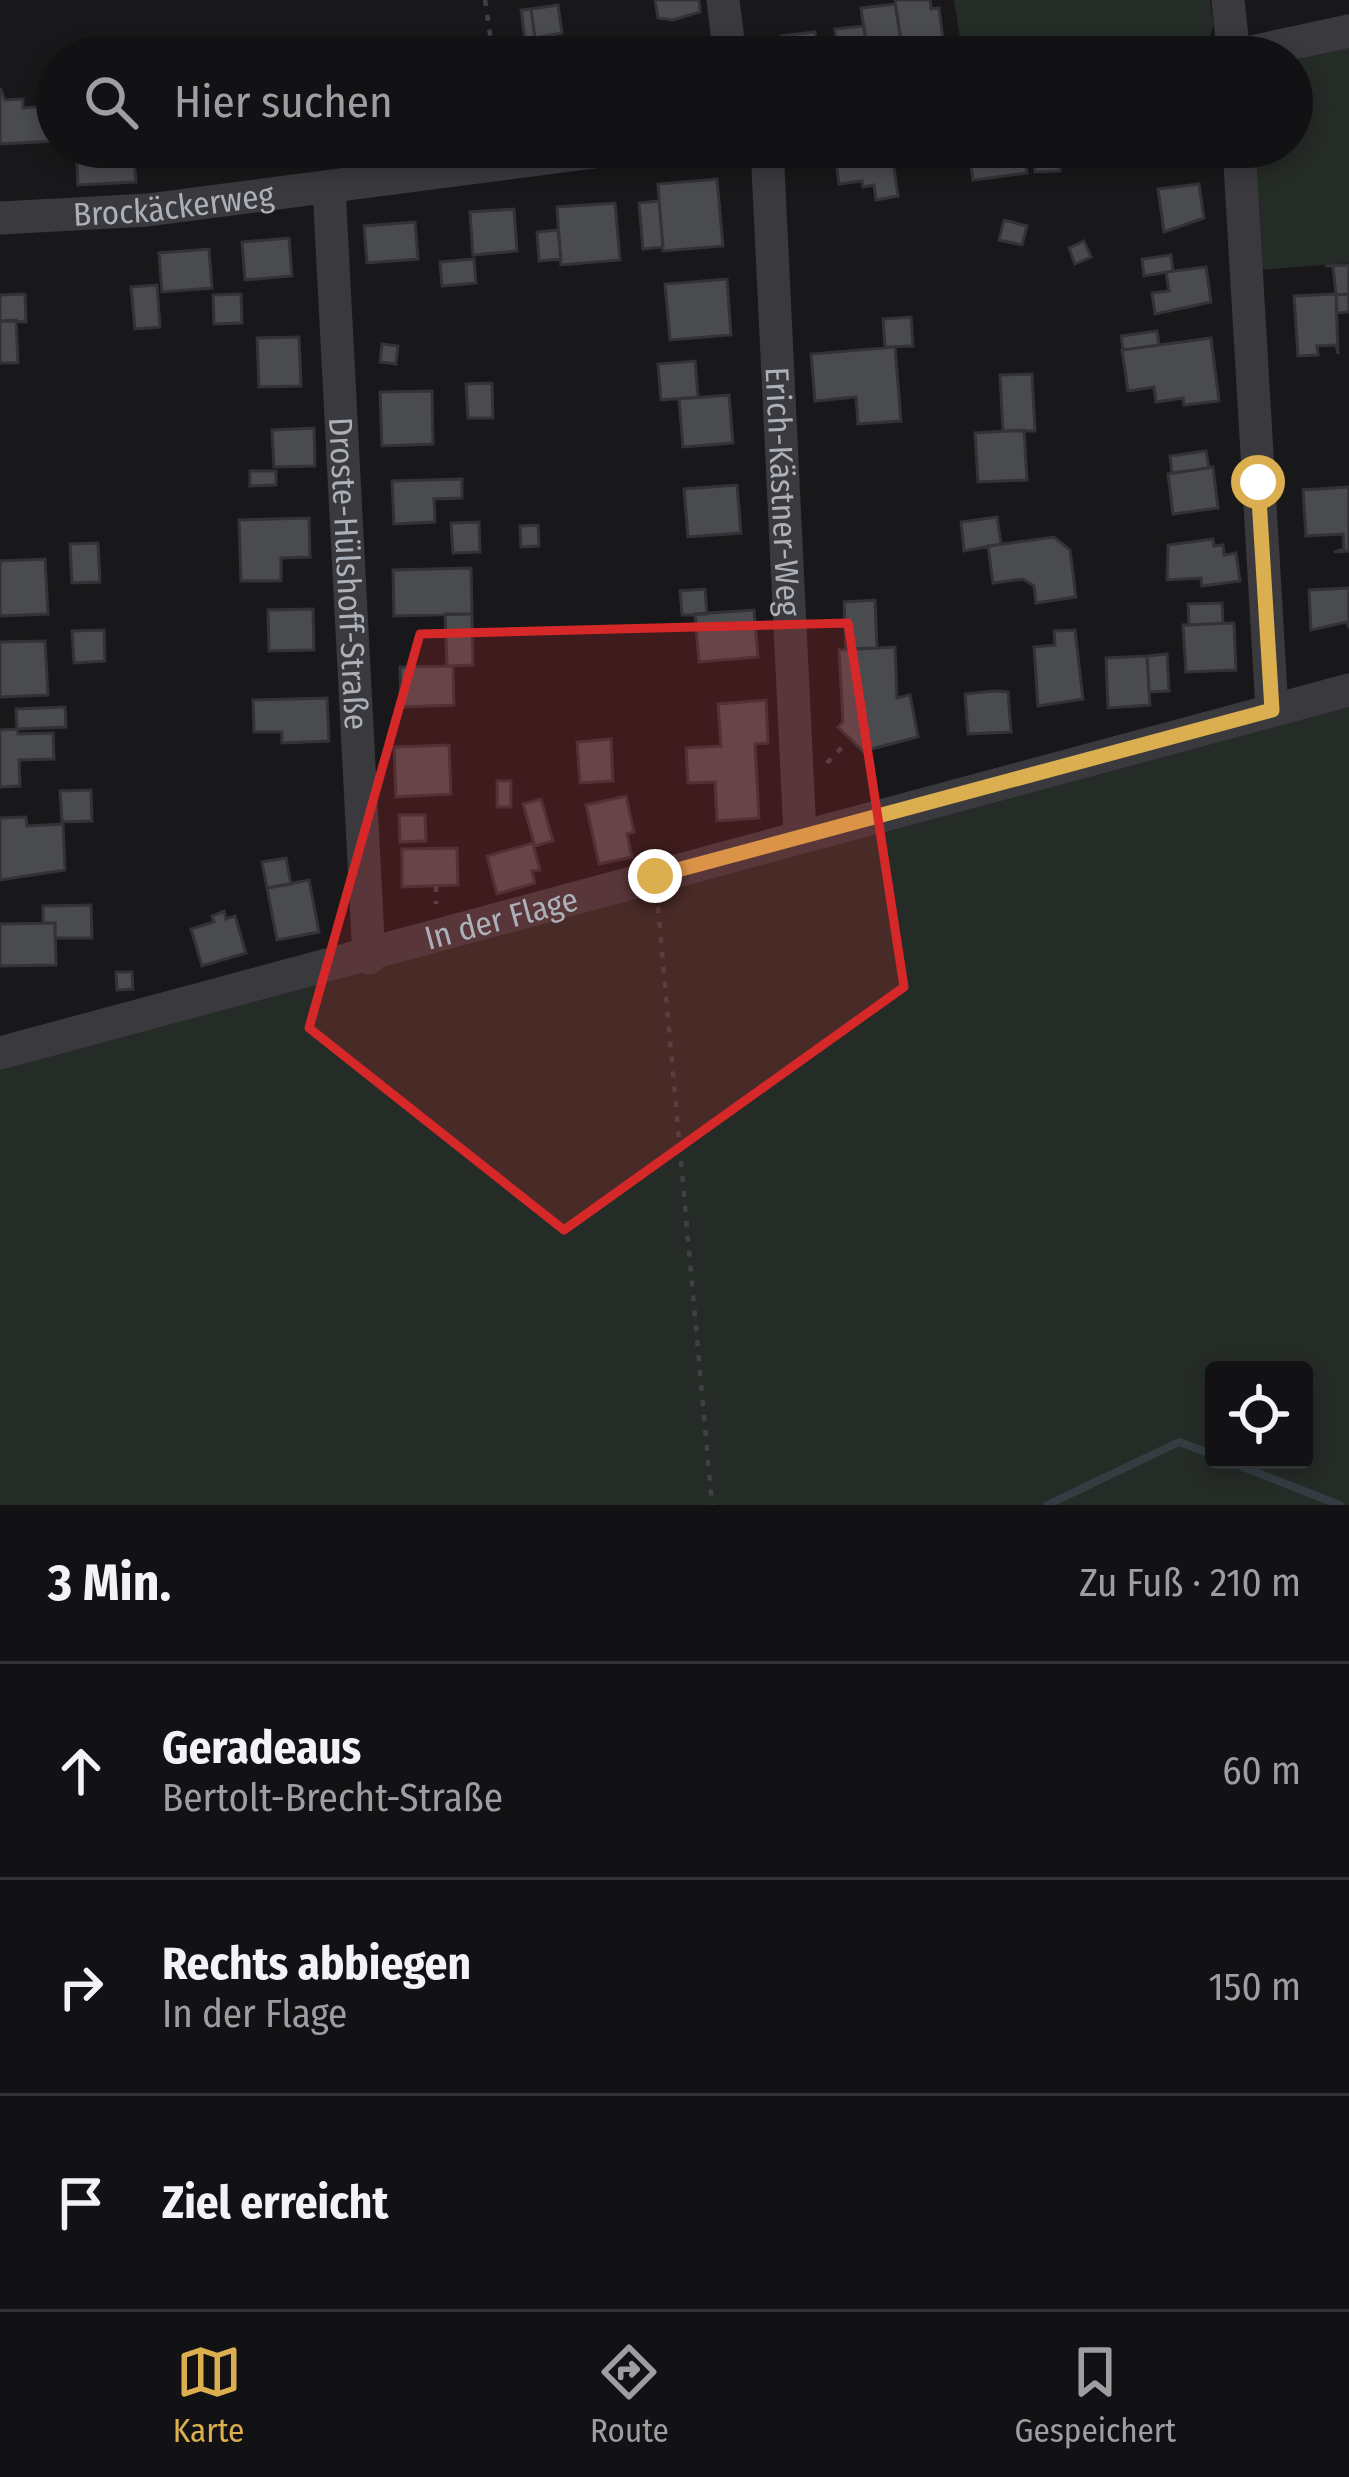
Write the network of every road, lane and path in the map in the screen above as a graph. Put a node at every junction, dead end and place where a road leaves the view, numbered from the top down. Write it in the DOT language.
graph roads {
  1 [pos="484,0"];
  2 [pos="723,0"];
  3 [pos="1228,0"];
  4 [pos="1349,31"];
  5 [pos="490,36"];
  6 [pos="727,36"];
  7 [pos="1231,36"];
  8 [pos="1313,39"];
  9 [pos="473,168"];
  10 [pos="768,168"];
  11 [pos="1240,168"];
  12 [pos="329,187"];
  13 [pos="0,218"];
  14 [pos="1349,690"];
  15 [pos="1272,710"];
  16 [pos="800,835"];
  17 [pos="655,876"];
  18 [pos="369,958"];
  19 [pos="0,1053"];
  20 [pos="712,1505"];
  1 -- 5 [label="path"];
  2 -- 6 [label="street"];
  3 -- 7 [label="street"];
  4 -- 8 [label="street"];
  9 -- 12 [label="street, Brockäckerweg"];
  10 -- 16 [label="street, Erich-Kästner-Weg"];
  11 -- 15 [label="street"];
  12 -- 13 [label="street, Brockäckerweg"];
  12 -- 18 [label="street, Droste-Hülshoff-Straße"];
  14 -- 15 [label="street, In der Flage"];
  15 -- 16 [label="street, In der Flage"];
  16 -- 17 [label="street, In der Flage"];
  17 -- 18 [label="street, In der Flage"];
  17 -- 20 [label="path"];
  18 -- 19 [label="street, In der Flage"];
}
